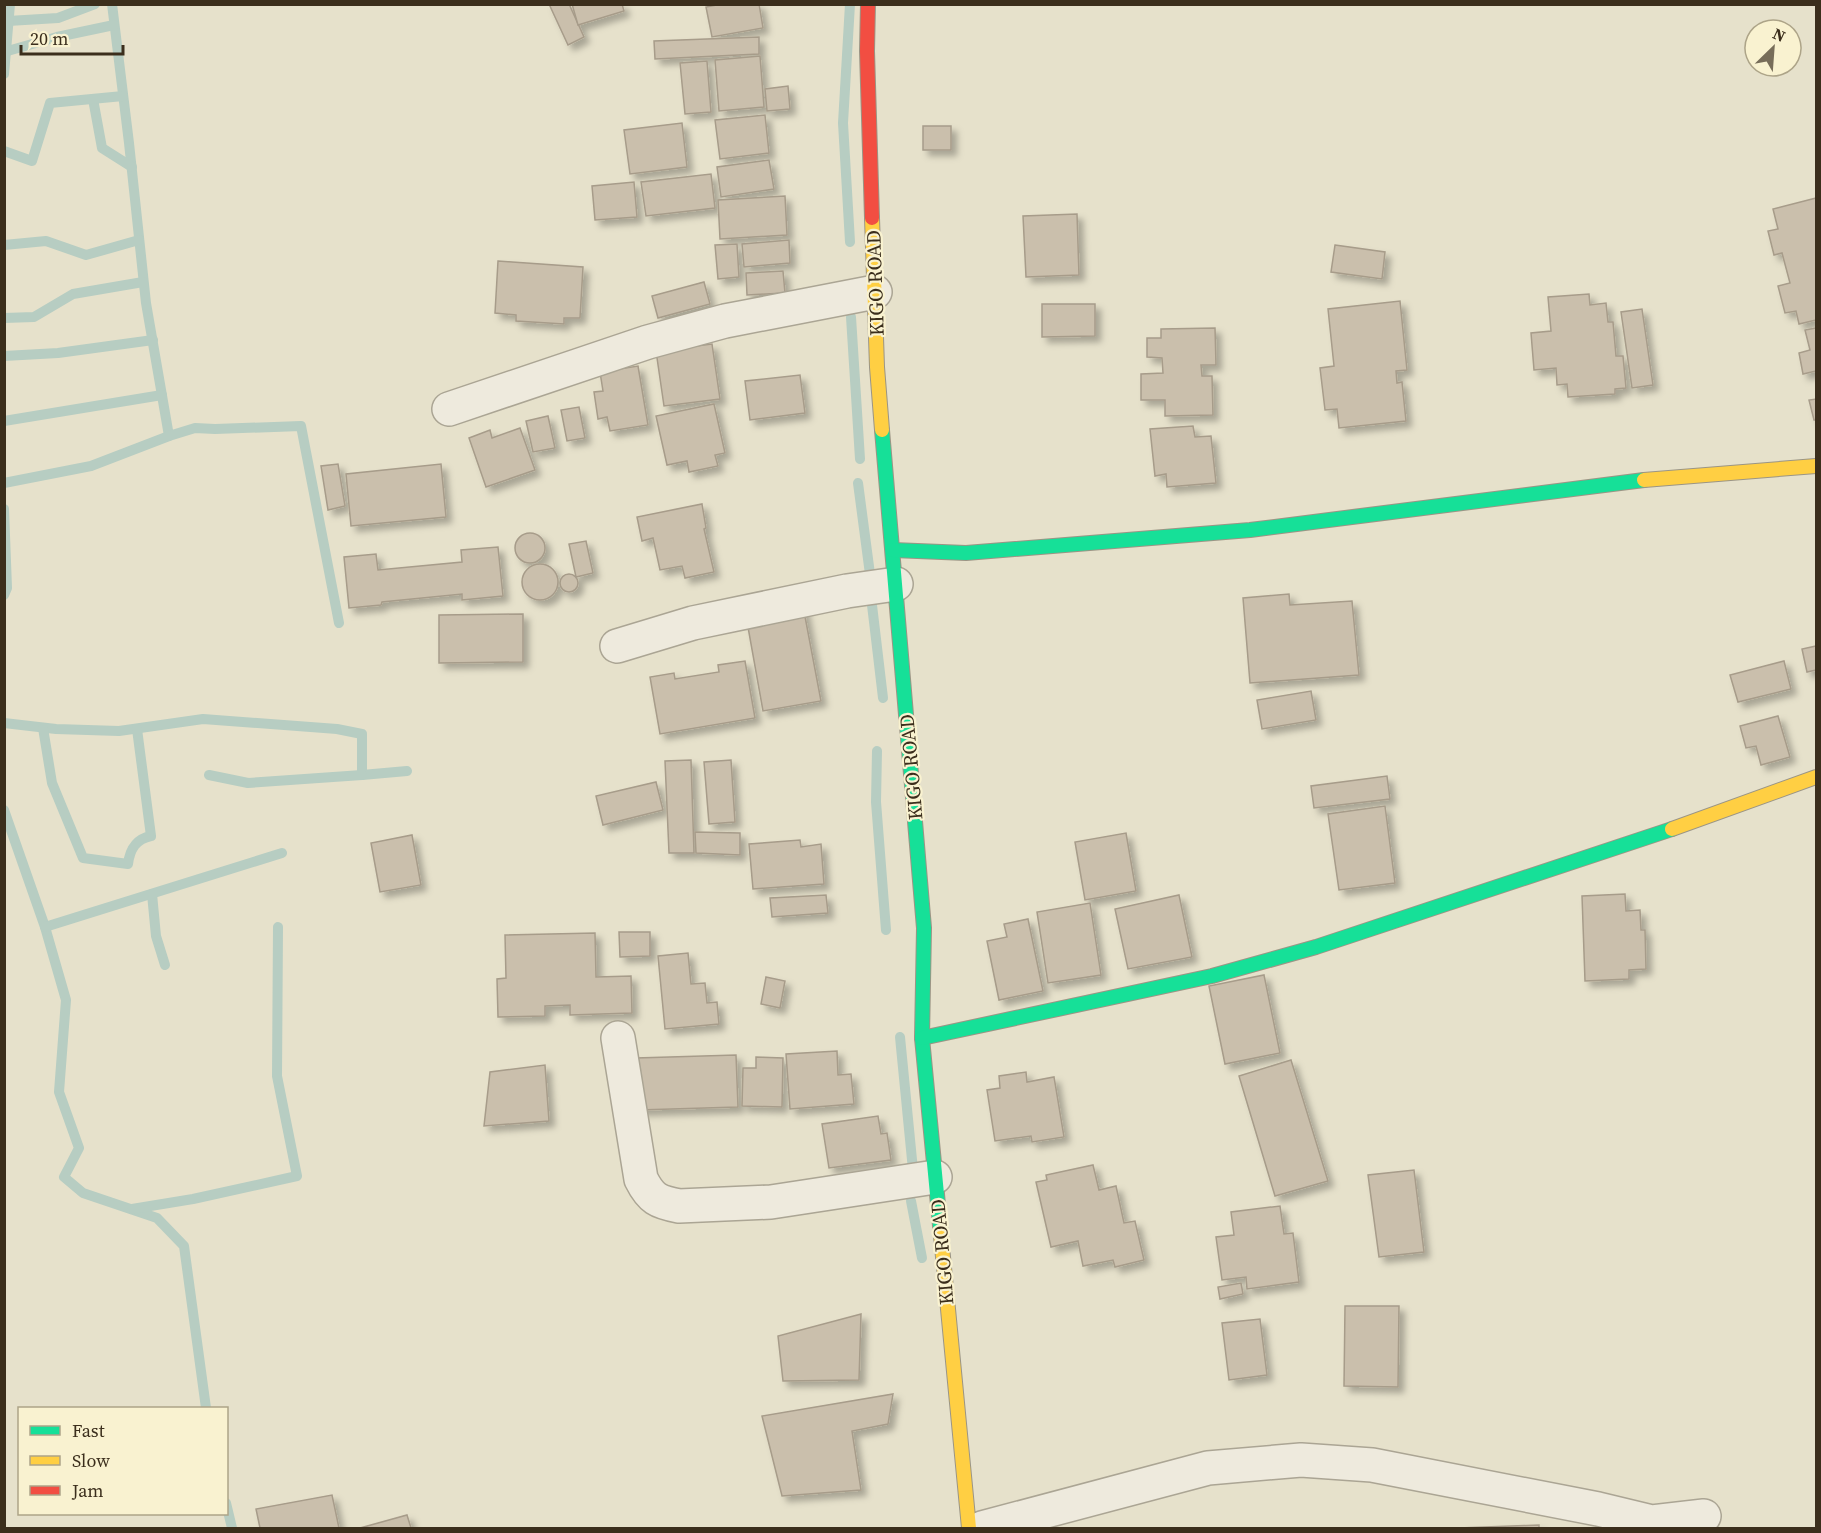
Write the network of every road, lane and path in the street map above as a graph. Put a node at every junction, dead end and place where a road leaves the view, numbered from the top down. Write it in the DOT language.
graph roads {
  1 [pos="868,4"];
  2 [pos="875,292"];
  3 [pos="449,409"];
  4 [pos="1816,466"];
  5 [pos="893,550"];
  6 [pos="896,584"];
  7 [pos="617,645"];
  8 [pos="1816,777"];
  9 [pos="618,1038"];
  10 [pos="922,1038"];
  11 [pos="935,1177"];
  12 [pos="1704,1516"];
  13 [pos="969,1528"];
  14 [pos="982,1528"];
  1 -- 2 [label="street, KIGO ROAD"];
  2 -- 3 [label="street"];
  2 -- 5 [label="street, KIGO ROAD"];
  4 -- 5 [label="street"];
  5 -- 6 [label="street, KIGO ROAD"];
  6 -- 7 [label="street"];
  6 -- 10 [label="street, KIGO ROAD"];
  8 -- 10 [label="street"];
  9 -- 11 [label="street"];
  10 -- 11 [label="street, KIGO ROAD"];
  11 -- 13 [label="street, KIGO ROAD"];
  12 -- 14 [label="street"];
}
